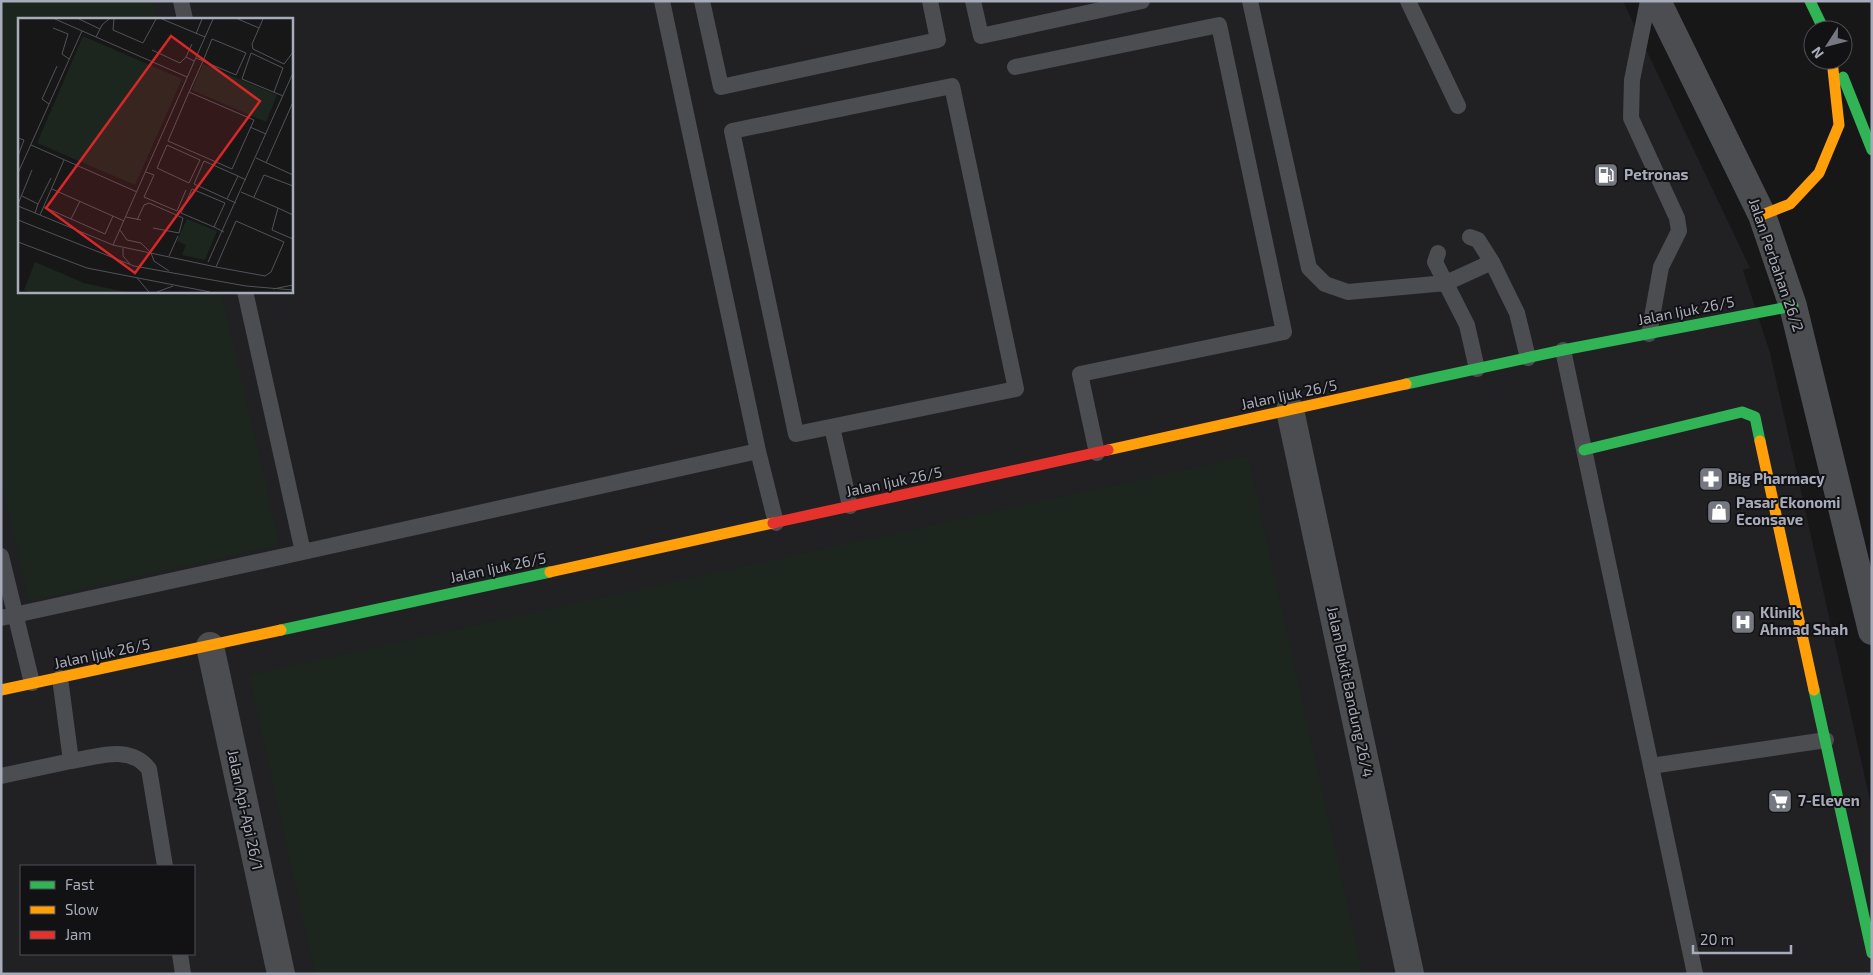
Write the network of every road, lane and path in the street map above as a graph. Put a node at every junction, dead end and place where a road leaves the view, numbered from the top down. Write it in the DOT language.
graph roads {
  1 [pos="181,1"];
  2 [pos="662,1"];
  3 [pos="702,1"];
  4 [pos="930,1"];
  5 [pos="973,1"];
  6 [pos="1142,1"];
  7 [pos="1250,1"];
  8 [pos="1408,1"];
  9 [pos="1648,1"];
  10 [pos="1657,1"];
  11 [pos="1810,1"];
  12 [pos="185,18"];
  13 [pos="1819,20"];
  14 [pos="1015,67"];
  15 [pos="1833,70"];
  16 [pos="1841,70"];
  17 [pos="1458,106"];
  18 [pos="1872,150"];
  19 [pos="1762,215"];
  20 [pos="1470,237"];
  21 [pos="1438,253"];
  22 [pos="1492,262"];
  23 [pos="1446,284"];
  24 [pos="245,292"];
  25 [pos="1793,306"];
  26 [pos="1649,334"];
  27 [pos="1563,350"];
  28 [pos="1528,358"];
  29 [pos="1477,369"];
  30 [pos="1290,410"];
  31 [pos="832,427"];
  32 [pos="1584,450"];
  33 [pos="758,451"];
  34 [pos="1097,452"];
  35 [pos="850,506"];
  36 [pos="776,522"];
  37 [pos="303,552"];
  38 [pos="1,556"];
  39 [pos="8,617"];
  40 [pos="1872,631"];
  41 [pos="210,646"];
  42 [pos="60,678"];
  43 [pos="32,683"];
  44 [pos="1,690"];
  45 [pos="1826,740"];
  46 [pos="71,761"];
  47 [pos="1651,766"];
  48 [pos="1,776"];
  49 [pos="165,865"];
  50 [pos="1872,953"];
  51 [pos="180,955"];
  52 [pos="183,974"];
  53 [pos="281,974"];
  54 [pos="1410,974"];
  55 [pos="1695,974"];
  1 -- 12 [label="lane"];
  2 -- 33 [label="lane"];
  3 -- 4 [label="lane"];
  5 -- 6 [label="lane"];
  7 -- 23 [label="lane"];
  8 -- 17 [label="lane"];
  9 -- 26 [label="lane"];
  10 -- 19 [label="street, Jalan Perbahan 26/2"];
  11 -- 13 [label="street"];
  14 -- 34 [label="lane"];
  15 -- 19 [label="street"];
  16 -- 18 [label="street"];
  19 -- 25 [label="street, Jalan Perbahan 26/2"];
  20 -- 22 [label="lane"];
  21 -- 23 [label="lane"];
  22 -- 23 [label="lane"];
  22 -- 28 [label="lane"];
  23 -- 29 [label="lane"];
  24 -- 37 [label="lane"];
  25 -- 26 [label="street, Jalan Ijuk 26/5"];
  25 -- 40 [label="street, Jalan Perbahan 26/2"];
  26 -- 27 [label="street, Jalan Ijuk 26/5"];
  27 -- 28 [label="street, Jalan Ijuk 26/5"];
  27 -- 32 [label="lane"];
  28 -- 29 [label="street, Jalan Ijuk 26/5"];
  29 -- 30 [label="street, Jalan Ijuk 26/5"];
  30 -- 34 [label="street, Jalan Ijuk 26/5"];
  30 -- 54 [label="street, Jalan Bukit Bandung 26/4"];
  31 -- 31 [label="lane"];
  31 -- 35 [label="lane"];
  32 -- 45 [label="street"];
  32 -- 47 [label="lane"];
  33 -- 36 [label="lane"];
  33 -- 37 [label="lane"];
  34 -- 35 [label="street, Jalan Ijuk 26/5"];
  35 -- 36 [label="street, Jalan Ijuk 26/5"];
  36 -- 41 [label="street, Jalan Ijuk 26/5"];
  37 -- 39 [label="lane"];
  38 -- 39 [label="lane"];
  39 -- 43 [label="lane"];
  41 -- 42 [label="street, Jalan Ijuk 26/5"];
  41 -- 53 [label="street, Jalan Api-Api 26/1"];
  42 -- 43 [label="street, Jalan Ijuk 26/5"];
  42 -- 46 [label="lane"];
  43 -- 44 [label="street, Jalan Ijuk 26/5"];
  45 -- 47 [label="lane"];
  45 -- 50 [label="street"];
  46 -- 48 [label="lane"];
  46 -- 49 [label="lane"];
  47 -- 55 [label="lane"];
  51 -- 52 [label="lane"];
}
